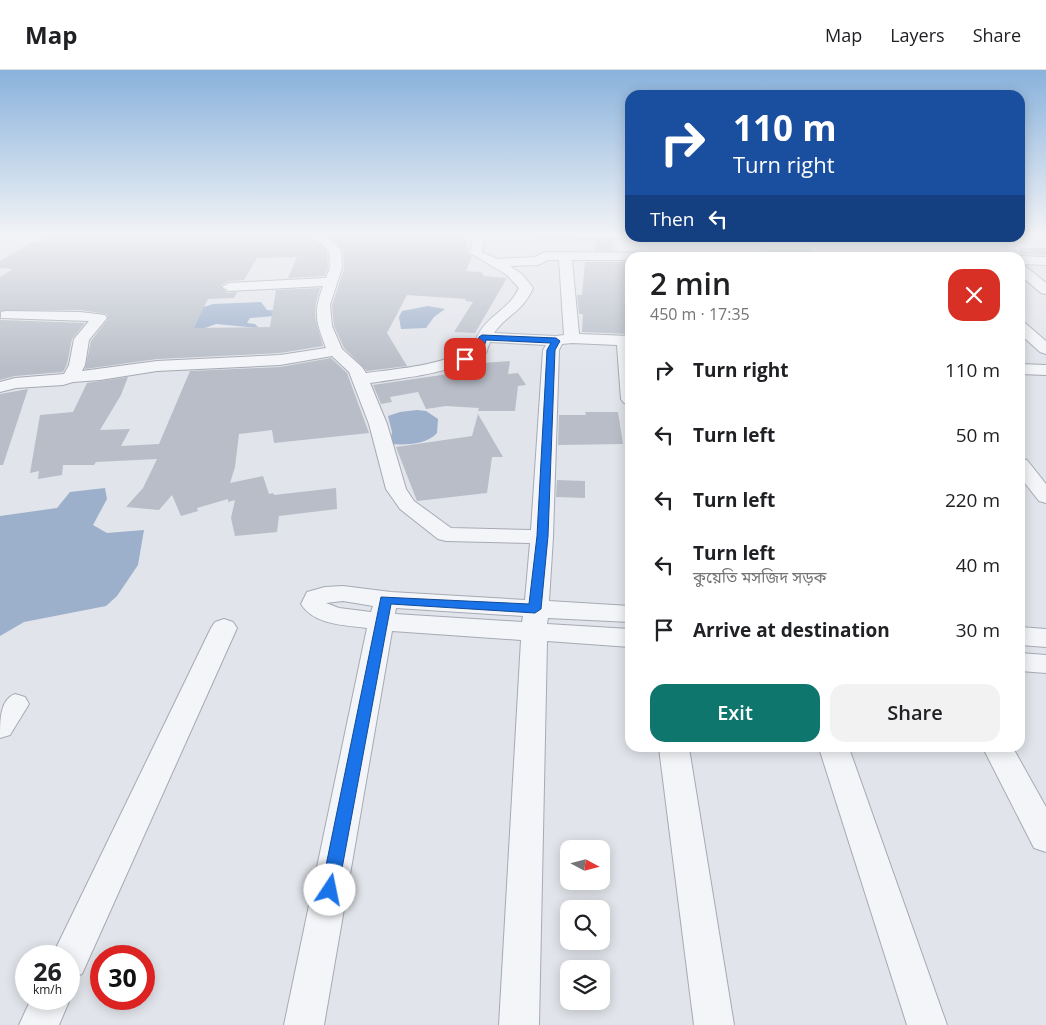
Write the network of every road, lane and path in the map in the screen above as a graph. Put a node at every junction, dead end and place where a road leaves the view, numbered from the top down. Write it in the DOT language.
graph roads {
  1 [pos="332,279"];
  2 [pos="518,279"];
  3 [pos="565,279"];
  4 [pos="1032,279"];
  5 [pos="331,282"];
  6 [pos="229,286"];
  7 [pos="1046,290"];
  8 [pos="6,315"];
  9 [pos="1025,333"];
  10 [pos="482,337"];
  11 [pos="564,339"];
  12 [pos="625,346"];
  13 [pos="335,351"];
  14 [pos="1025,359"];
  15 [pos="1045,361"];
  16 [pos="1025,367"];
  17 [pos="70,377"];
  18 [pos="359,379"];
  19 [pos="0,387"];
  20 [pos="1025,470"];
  21 [pos="1046,497"];
  22 [pos="542,536"];
  23 [pos="625,614"];
  24 [pos="534,620"];
  25 [pos="224,628"];
  26 [pos="1025,636"];
  27 [pos="625,637"];
  28 [pos="1046,638"];
  29 [pos="1025,662"];
  30 [pos="1046,664"];
  31 [pos="675,752"];
  32 [pos="835,752"];
  33 [pos="1000,752"];
  34 [pos="1046,838"];
  35 [pos="76,945"];
  36 [pos="46,1010"];
  37 [pos="39,1025"];
  38 [pos="304,1025"];
  39 [pos="519,1025"];
  40 [pos="714,1025"];
  41 [pos="927,1025"];
  1 -- 5 [label="street"];
  2 -- 10 [label="street"];
  3 -- 11 [label="street"];
  4 -- 7 [label="street"];
  5 -- 6 [label="street"];
  5 -- 13 [label="street"];
  8 -- 17 [label="street"];
  9 -- 15 [label="street"];
  10 -- 11 [label="street"];
  10 -- 18 [label="street"];
  11 -- 12 [label="street"];
  11 -- 22 [label="street"];
  13 -- 17 [label="street"];
  13 -- 18 [label="street"];
  14 -- 15 [label="street"];
  15 -- 16 [label="street"];
  17 -- 19 [label="street"];
  18 -- 22 [label="street"];
  20 -- 21 [label="street"];
  22 -- 24 [label="street"];
  23 -- 24 [label="street"];
  24 -- 27 [label="street"];
  24 -- 38 [label="street"];
  24 -- 39 [label="street"];
  25 -- 35 [label="street"];
  26 -- 28 [label="street"];
  29 -- 30 [label="street"];
  31 -- 40 [label="street"];
  32 -- 41 [label="street"];
  33 -- 34 [label="street"];
  36 -- 37 [label="street"];
}
